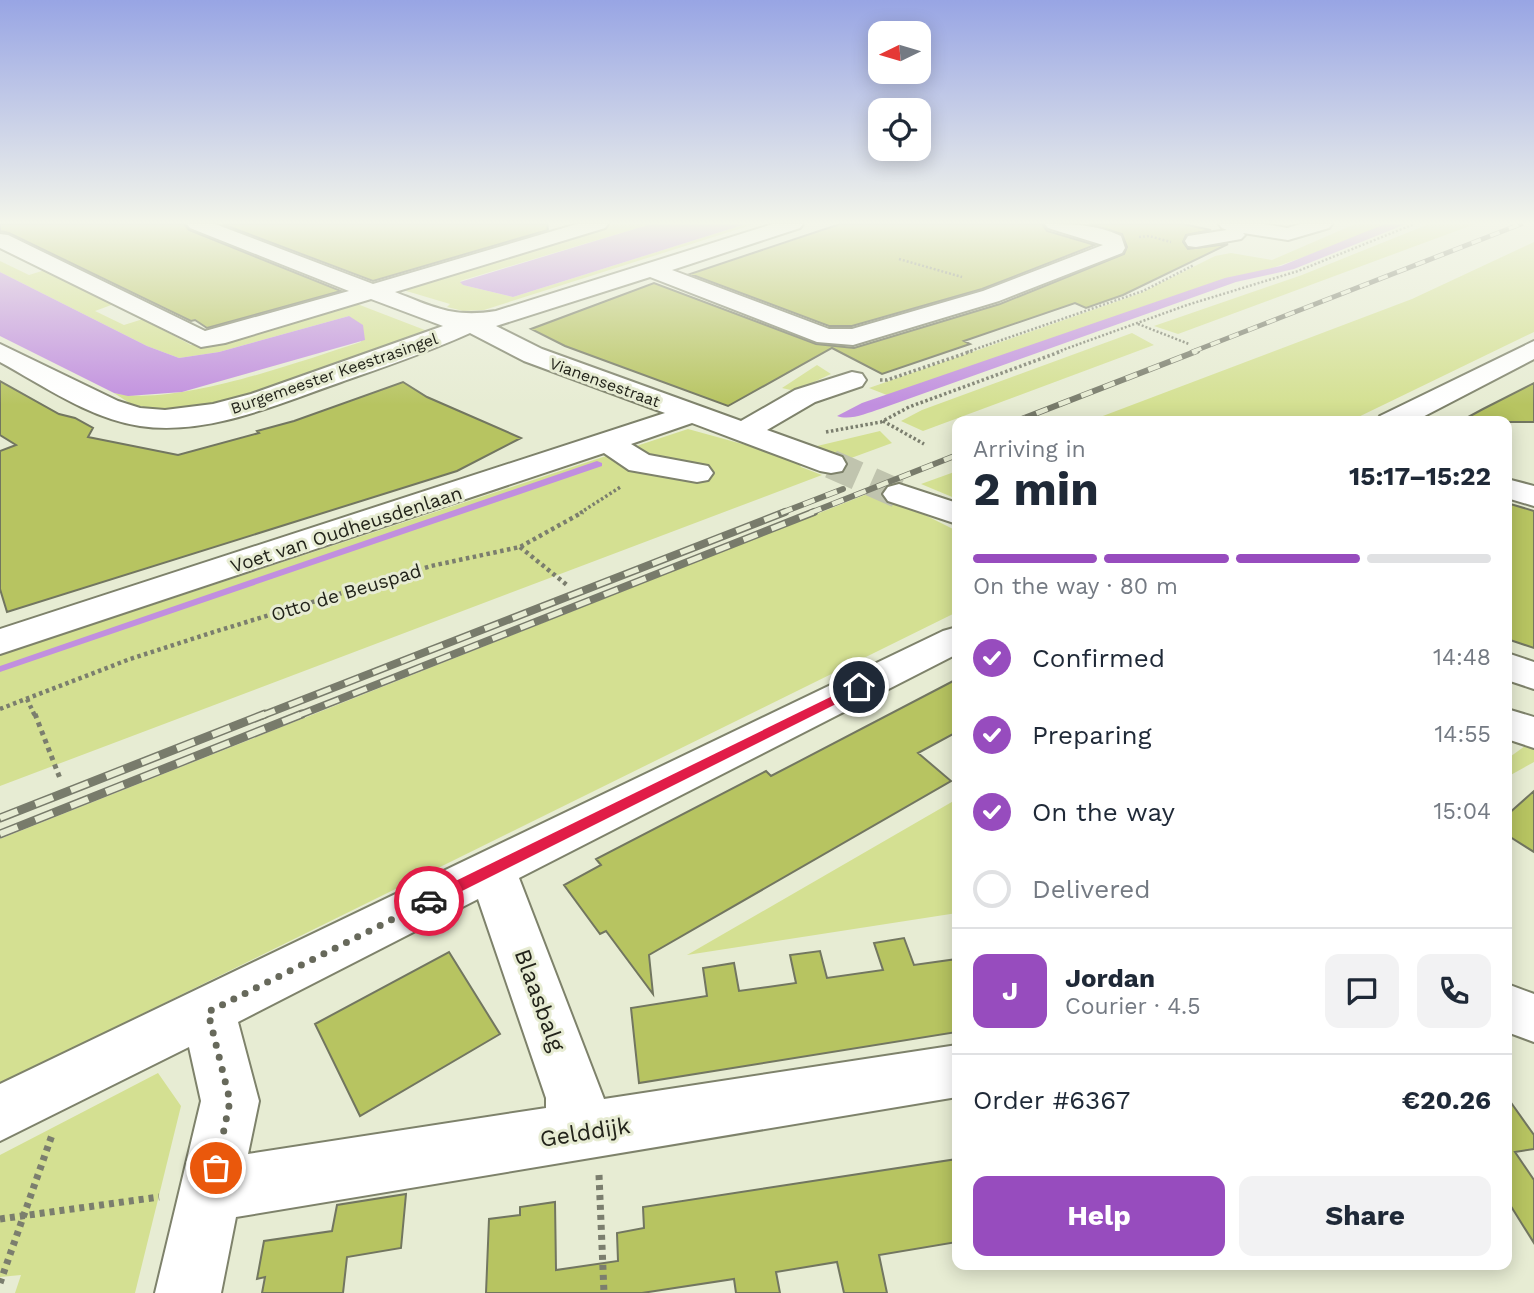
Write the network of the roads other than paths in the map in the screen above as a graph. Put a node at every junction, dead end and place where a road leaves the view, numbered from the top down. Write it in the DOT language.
graph roads {
  1 [pos="101,284"];
  2 [pos="349,284"];
  3 [pos="393,284"];
  4 [pos="606,284"];
  5 [pos="688,284"];
  6 [pos="1023,284"];
  7 [pos="368,292"];
  8 [pos="470,323"];
  9 [pos="1534,349"];
  10 [pos="0,352"];
  11 [pos="852,380"];
  12 [pos="691,414"];
  13 [pos="1402,416"];
  14 [pos="745,431"];
  15 [pos="608,442"];
  16 [pos="831,464"];
  17 [pos="696,473"];
  18 [pos="1512,489"];
  19 [pos="899,494"];
  20 [pos="1534,496"];
  21 [pos="952,512"];
  22 [pos="952,641"];
  23 [pos="0,642"];
  24 [pos="1512,668"];
  25 [pos="1534,676"];
  26 [pos="492,869"];
  27 [pos="1512,1009"];
  28 [pos="208,1012"];
  29 [pos="1534,1018"];
  30 [pos="952,1072"];
  31 [pos="0,1113"];
  32 [pos="586,1132"];
  33 [pos="212,1190"];
  34 [pos="188,1293"];
  1 -- 7 [label="street"];
  2 -- 7 [label="street"];
  3 -- 7 [label="street"];
  4 -- 8 [label="street"];
  5 -- 6 [label="street"];
  7 -- 8 [label="street"];
  8 -- 10 [label="street, Burgemeester Keestrasingel"];
  8 -- 12 [label="street, Vianensestraat"];
  9 -- 13 [label="street"];
  11 -- 14 [label="street"];
  12 -- 14 [label="street, Vianensestraat"];
  12 -- 15 [label="street, Voet van Oudheusdenlaan"];
  14 -- 16 [label="street, Vianensestraat"];
  15 -- 17 [label="street"];
  15 -- 23 [label="street, Voet van Oudheusdenlaan"];
  18 -- 20 [label="street"];
  19 -- 21 [label="street"];
  22 -- 26 [label="street"];
  24 -- 25 [label="street"];
  26 -- 28 [label="street"];
  26 -- 32 [label="street, Blaasbalg"];
  27 -- 29 [label="street"];
  28 -- 31 [label="street"];
  28 -- 33 [label="street"];
  30 -- 32 [label="street, Gelddijk"];
  32 -- 33 [label="street, Gelddijk"];
  33 -- 34 [label="street"];
}
